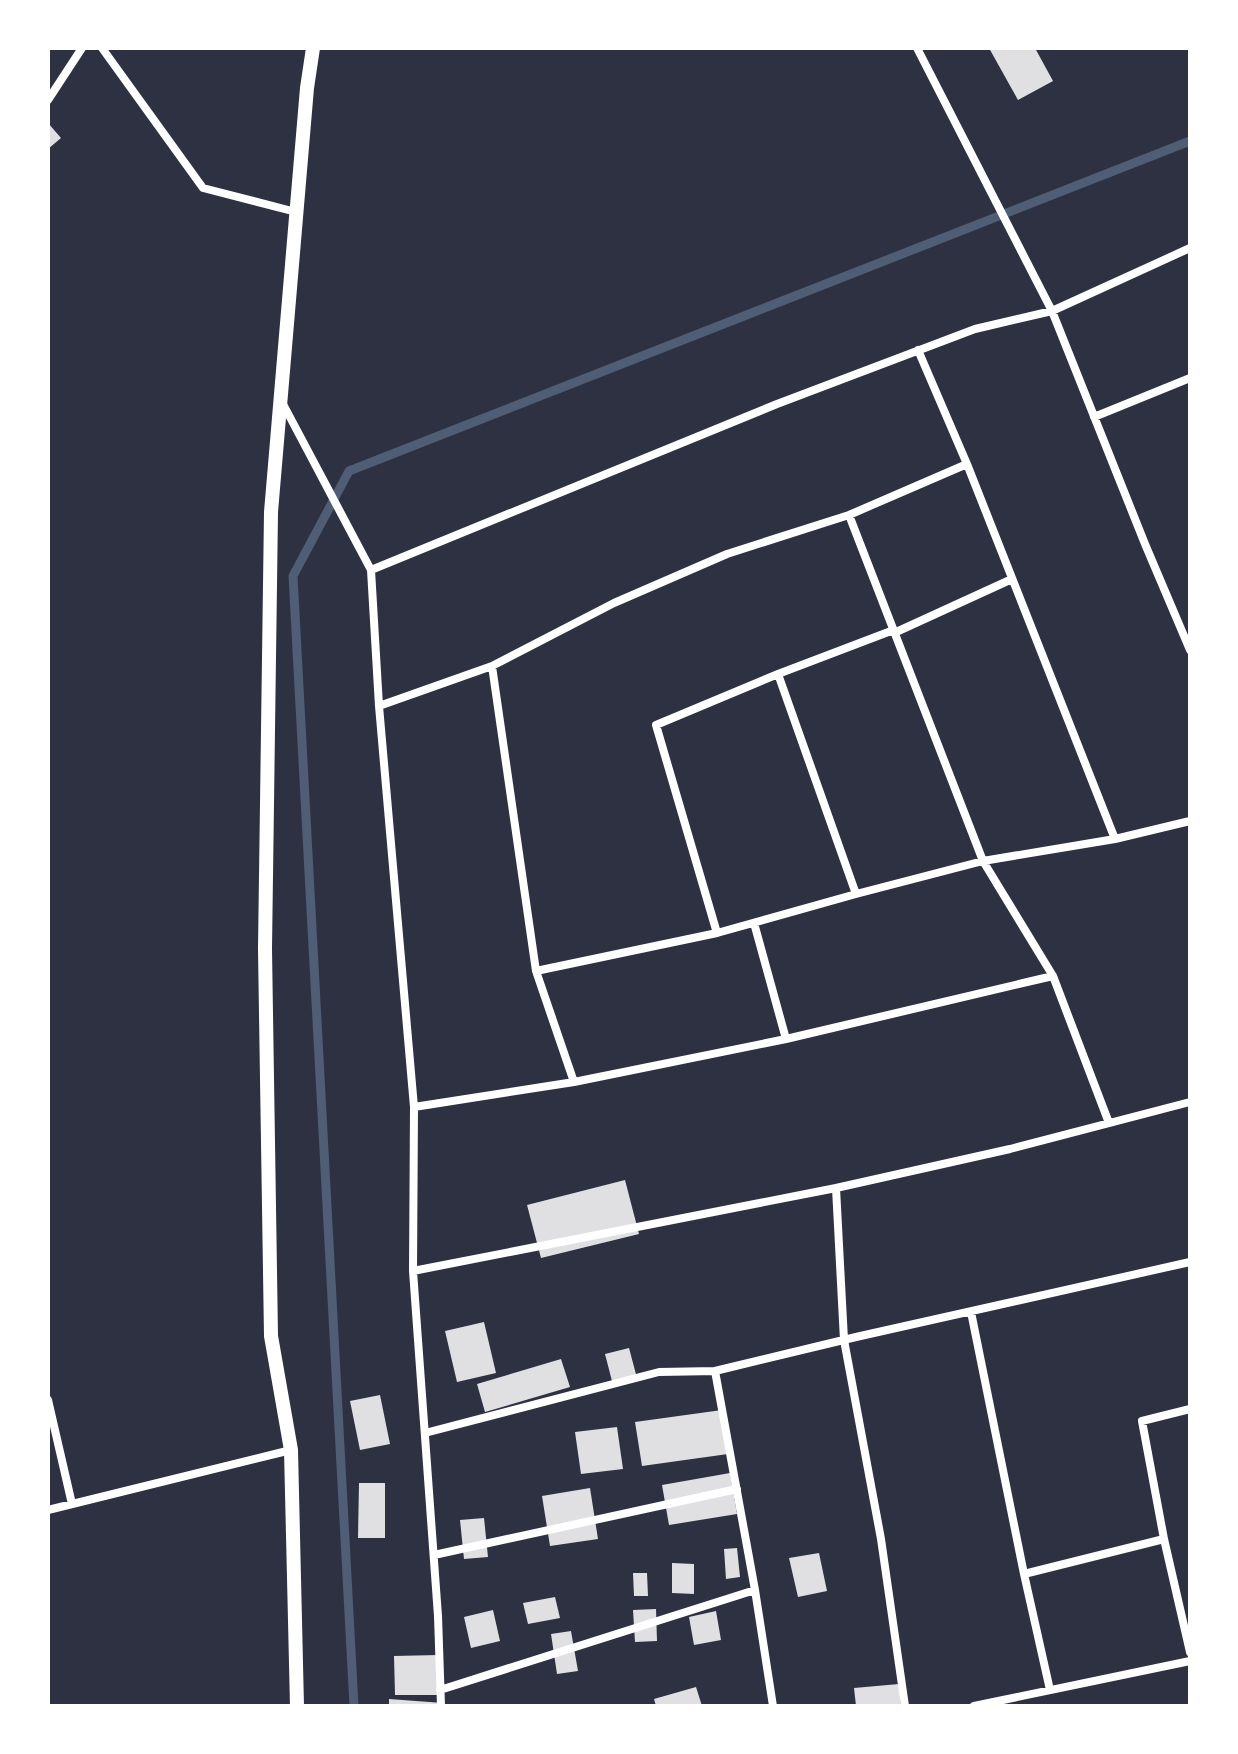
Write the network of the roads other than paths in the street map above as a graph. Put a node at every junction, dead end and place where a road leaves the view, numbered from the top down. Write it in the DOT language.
graph roads {
  1 [pos="82,48"];
  2 [pos="102,48"];
  3 [pos="313,48"];
  4 [pos="917,48"];
  5 [pos="48,100"];
  6 [pos="296,212"];
  7 [pos="1190,248"];
  8 [pos="1052,311"];
  9 [pos="918,350"];
  10 [pos="1190,378"];
  11 [pos="281,400"];
  12 [pos="1094,417"];
  13 [pos="967,464"];
  14 [pos="849,515"];
  15 [pos="371,570"];
  16 [pos="1012,579"];
  17 [pos="894,633"];
  18 [pos="1190,650"];
  19 [pos="492,666"];
  20 [pos="778,674"];
  21 [pos="379,706"];
  22 [pos="1190,821"];
  23 [pos="1115,839"];
  24 [pos="983,861"];
  25 [pos="856,894"];
  26 [pos="754,923"];
  27 [pos="717,933"];
  28 [pos="536,971"];
  29 [pos="1053,976"];
  30 [pos="786,1039"];
  31 [pos="574,1082"];
  32 [pos="1190,1102"];
  33 [pos="414,1107"];
  34 [pos="1109,1123"];
  35 [pos="836,1188"];
  36 [pos="1190,1262"];
  37 [pos="413,1271"];
  38 [pos="971,1312"];
  39 [pos="844,1340"];
  40 [pos="715,1371"];
  41 [pos="48,1400"];
  42 [pos="1190,1409"];
  43 [pos="425,1433"];
  44 [pos="291,1450"];
  45 [pos="737,1489"];
  46 [pos="72,1504"];
  47 [pos="48,1510"];
  48 [pos="1164,1539"];
  49 [pos="434,1555"];
  50 [pos="1024,1574"];
  51 [pos="755,1590"];
  52 [pos="1190,1652"];
  53 [pos="1190,1661"];
  54 [pos="440,1690"];
  55 [pos="1050,1690"];
  56 [pos="297,1706"];
  57 [pos="441,1706"];
  58 [pos="773,1706"];
  59 [pos="905,1706"];
  60 [pos="974,1706"];
  1 -- 5 [label="street"];
  2 -- 6 [label="street"];
  3 -- 6 [label="street"];
  4 -- 8 [label="street"];
  6 -- 11 [label="street"];
  7 -- 8 [label="street"];
  8 -- 9 [label="street"];
  8 -- 12 [label="street"];
  9 -- 13 [label="street"];
  9 -- 15 [label="street"];
  10 -- 12 [label="street"];
  11 -- 15 [label="street"];
  11 -- 44 [label="street"];
  12 -- 18 [label="street"];
  13 -- 14 [label="street"];
  13 -- 16 [label="street"];
  14 -- 17 [label="street"];
  14 -- 19 [label="street"];
  15 -- 21 [label="street"];
  16 -- 17 [label="street"];
  16 -- 23 [label="street"];
  17 -- 20 [label="street"];
  17 -- 24 [label="street"];
  19 -- 21 [label="street"];
  19 -- 28 [label="street"];
  20 -- 25 [label="street"];
  20 -- 27 [label="street"];
  21 -- 33 [label="street"];
  22 -- 23 [label="street"];
  23 -- 24 [label="street"];
  24 -- 25 [label="street"];
  24 -- 29 [label="street"];
  25 -- 26 [label="street"];
  26 -- 27 [label="street"];
  26 -- 30 [label="street"];
  27 -- 28 [label="street"];
  28 -- 31 [label="street"];
  29 -- 30 [label="street"];
  29 -- 34 [label="street"];
  30 -- 31 [label="street"];
  31 -- 33 [label="street"];
  32 -- 34 [label="street"];
  33 -- 37 [label="street"];
  34 -- 35 [label="street"];
  35 -- 37 [label="street"];
  35 -- 39 [label="street"];
  36 -- 38 [label="street"];
  37 -- 43 [label="street"];
  38 -- 39 [label="street"];
  38 -- 50 [label="street"];
  39 -- 40 [label="street"];
  39 -- 59 [label="street"];
  40 -- 43 [label="street"];
  40 -- 45 [label="street"];
  41 -- 46 [label="street"];
  42 -- 48 [label="street"];
  43 -- 49 [label="street"];
  44 -- 46 [label="street"];
  44 -- 56 [label="street"];
  45 -- 49 [label="street"];
  45 -- 51 [label="street"];
  46 -- 47 [label="street"];
  48 -- 50 [label="street"];
  48 -- 52 [label="street"];
  49 -- 54 [label="street"];
  50 -- 55 [label="street"];
  51 -- 54 [label="street"];
  51 -- 58 [label="street"];
  53 -- 55 [label="street"];
  54 -- 57 [label="street"];
  55 -- 60 [label="street"];
}
